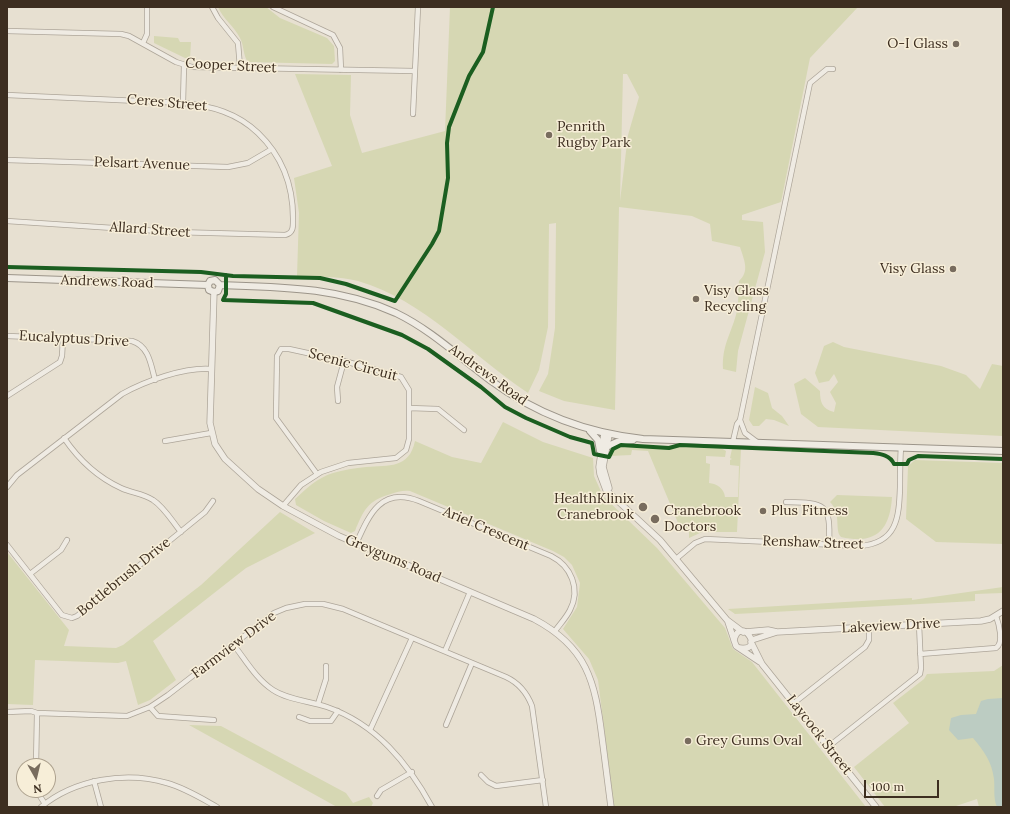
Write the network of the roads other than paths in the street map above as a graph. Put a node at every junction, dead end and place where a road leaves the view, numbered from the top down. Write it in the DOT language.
graph roads {
  1 [pos="147,7"];
  2 [pos="212,7"];
  3 [pos="274,7"];
  4 [pos="418,7"];
  5 [pos="7,31"];
  6 [pos="143,43"];
  7 [pos="184,65"];
  8 [pos="240,68"];
  9 [pos="833,69"];
  10 [pos="341,70"];
  11 [pos="414,71"];
  12 [pos="7,95"];
  13 [pos="183,103"];
  14 [pos="414,114"];
  15 [pos="272,148"];
  16 [pos="7,160"];
  17 [pos="7,221"];
  18 [pos="291,232"];
  19 [pos="7,278"];
  20 [pos="208,285"];
  21 [pos="220,285"];
  22 [pos="214,292"];
  23 [pos="7,336"];
  24 [pos="63,338"];
  25 [pos="144,340"];
  26 [pos="141,345"];
  27 [pos="344,361"];
  28 [pos="211,369"];
  29 [pos="155,380"];
  30 [pos="7,396"];
  31 [pos="338,401"];
  32 [pos="410,408"];
  33 [pos="740,420"];
  34 [pos="464,430"];
  35 [pos="589,430"];
  36 [pos="211,433"];
  37 [pos="606,434"];
  38 [pos="64,438"];
  39 [pos="643,439"];
  40 [pos="165,441"];
  41 [pos="733,441"];
  42 [pos="758,442"];
  43 [pos="901,446"];
  44 [pos="606,448"];
  45 [pos="600,451"];
  46 [pos="1003,451"];
  47 [pos="317,474"];
  48 [pos="7,487"];
  49 [pos="212,501"];
  50 [pos="618,501"];
  51 [pos="786,502"];
  52 [pos="283,506"];
  53 [pos="181,532"];
  54 [pos="67,540"];
  55 [pos="356,544"];
  56 [pos="829,544"];
  57 [pos="7,545"];
  58 [pos="676,559"];
  59 [pos="30,574"];
  60 [pos="470,592"];
  61 [pos="1003,611"];
  62 [pos="996,616"];
  63 [pos="727,620"];
  64 [pos="919,624"];
  65 [pos="869,627"];
  66 [pos="556,631"];
  67 [pos="744,632"];
  68 [pos="777,632"];
  69 [pos="412,638"];
  70 [pos="734,641"];
  71 [pos="752,641"];
  72 [pos="233,644"];
  73 [pos="740,648"];
  74 [pos="445,651"];
  75 [pos="920,654"];
  76 [pos="472,663"];
  77 [pos="762,664"];
  78 [pos="326,666"];
  79 [pos="794,703"];
  80 [pos="318,704"];
  81 [pos="150,708"];
  82 [pos="7,712"];
  83 [pos="338,712"];
  84 [pos="37,713"];
  85 [pos="299,717"];
  86 [pos="214,720"];
  87 [pos="446,725"];
  88 [pos="370,730"];
  89 [pos="828,748"];
  90 [pos="36,758"];
  91 [pos="412,772"];
  92 [pos="481,775"];
  93 [pos="543,780"];
  94 [pos="94,781"];
  95 [pos="377,796"];
  96 [pos="43,806"];
  97 [pos="100,807"];
  98 [pos="217,807"];
  99 [pos="432,807"];
  100 [pos="546,807"];
  101 [pos="611,807"];
  102 [pos="876,807"];
  1 -- 6 [label="street"];
  2 -- 8 [label="street"];
  3 -- 10 [label="street"];
  4 -- 11 [label="street"];
  5 -- 6 [label="street, Cooper Street"];
  6 -- 7 [label="street, Cooper Street"];
  7 -- 8 [label="street, Cooper Street"];
  7 -- 13 [label="street"];
  8 -- 10 [label="street, Cooper Street"];
  9 -- 33 [label="street"];
  10 -- 11 [label="street, Cooper Street"];
  11 -- 14 [label="street"];
  12 -- 13 [label="street, Ceres Street"];
  13 -- 15 [label="street, Ceres Street"];
  15 -- 16 [label="street, Pelsart Avenue"];
  15 -- 18 [label="street, Ceres Street"];
  17 -- 18 [label="street, Allard Street"];
  19 -- 20 [label="main road, Andrews Road"];
  20 -- 21 [label="main road, Andrews Road"];
  20 -- 22 [label="main road"];
  21 -- 22 [label="main road"];
  21 -- 35 [label="main road, Andrews Road"];
  22 -- 28 [label="street, Greygums Road"];
  23 -- 24 [label="street, Eucalyptus Drive"];
  24 -- 26 [label="street, Eucalyptus Drive"];
  24 -- 30 [label="street"];
  25 -- 26 [label="street, Eucalyptus Drive"];
  26 -- 29 [label="street, Eucalyptus Drive"];
  27 -- 31 [label="street"];
  27 -- 32 [label="street, Scenic Circuit"];
  27 -- 47 [label="street, Scenic Circuit"];
  28 -- 29 [label="street"];
  28 -- 36 [label="street, Greygums Road"];
  29 -- 38 [label="street"];
  32 -- 34 [label="street"];
  32 -- 47 [label="street, Scenic Circuit"];
  33 -- 41 [label="street"];
  33 -- 42 [label="street"];
  35 -- 37 [label="main road, Andrews Road"];
  35 -- 45 [label="main road"];
  36 -- 40 [label="street"];
  36 -- 52 [label="street, Greygums Road"];
  37 -- 39 [label="main road, Andrews Road"];
  37 -- 44 [label="street"];
  37 -- 45 [label="street"];
  38 -- 48 [label="street"];
  38 -- 53 [label="street"];
  39 -- 41 [label="main road, Andrews Road"];
  39 -- 44 [label="main road"];
  41 -- 42 [label="main road, Andrews Road"];
  42 -- 43 [label="main road, Andrews Road"];
  43 -- 46 [label="main road, Andrews Road"];
  43 -- 56 [label="street, Renshaw Street"];
  44 -- 50 [label="street"];
  45 -- 50 [label="street"];
  47 -- 52 [label="street, Scenic Circuit"];
  49 -- 53 [label="street, Bottlebrush Drive"];
  50 -- 58 [label="street"];
  51 -- 56 [label="street"];
  52 -- 55 [label="street, Greygums Road"];
  53 -- 59 [label="street, Bottlebrush Drive"];
  54 -- 59 [label="street"];
  55 -- 60 [label="street, Greygums Road"];
  55 -- 66 [label="street, Ariel Crescent"];
  56 -- 58 [label="street, Renshaw Street"];
  57 -- 59 [label="street, Bottlebrush Drive"];
  58 -- 63 [label="street"];
  60 -- 66 [label="street, Greygums Road"];
  60 -- 74 [label="street"];
  61 -- 62 [label="street, Lakeview Drive"];
  62 -- 64 [label="street, Lakeview Drive"];
  62 -- 75 [label="street"];
  63 -- 67 [label="street"];
  63 -- 70 [label="street"];
  64 -- 65 [label="street, Lakeview Drive"];
  64 -- 75 [label="street"];
  65 -- 68 [label="street, Lakeview Drive"];
  65 -- 79 [label="street"];
  66 -- 101 [label="street, Greygums Road"];
  67 -- 68 [label="street, Lakeview Drive"];
  67 -- 70 [label="street"];
  67 -- 71 [label="street"];
  68 -- 71 [label="street, Lakeview Drive"];
  69 -- 72 [label="street, Farmview Drive"];
  69 -- 74 [label="street, Farmview Drive"];
  69 -- 88 [label="street"];
  70 -- 73 [label="street"];
  71 -- 73 [label="street"];
  71 -- 77 [label="street, Laycock Street"];
  72 -- 80 [label="street"];
  72 -- 81 [label="street, Farmview Drive"];
  73 -- 77 [label="street, Laycock Street"];
  74 -- 76 [label="street, Farmview Drive"];
  75 -- 89 [label="street"];
  76 -- 87 [label="street"];
  76 -- 93 [label="street, Farmview Drive"];
  77 -- 79 [label="street, Laycock Street"];
  78 -- 80 [label="street"];
  79 -- 89 [label="street, Laycock Street"];
  80 -- 83 [label="street"];
  81 -- 84 [label="street, Farmview Drive"];
  81 -- 86 [label="street"];
  82 -- 84 [label="street, Farmview Drive"];
  83 -- 85 [label="street"];
  83 -- 88 [label="street"];
  84 -- 90 [label="street"];
  88 -- 91 [label="street"];
  89 -- 102 [label="street, Laycock Street"];
  91 -- 95 [label="street"];
  91 -- 99 [label="street"];
  92 -- 93 [label="street"];
  93 -- 100 [label="street, Farmview Drive"];
  94 -- 96 [label="street"];
  94 -- 97 [label="street"];
  94 -- 98 [label="street"];
}
